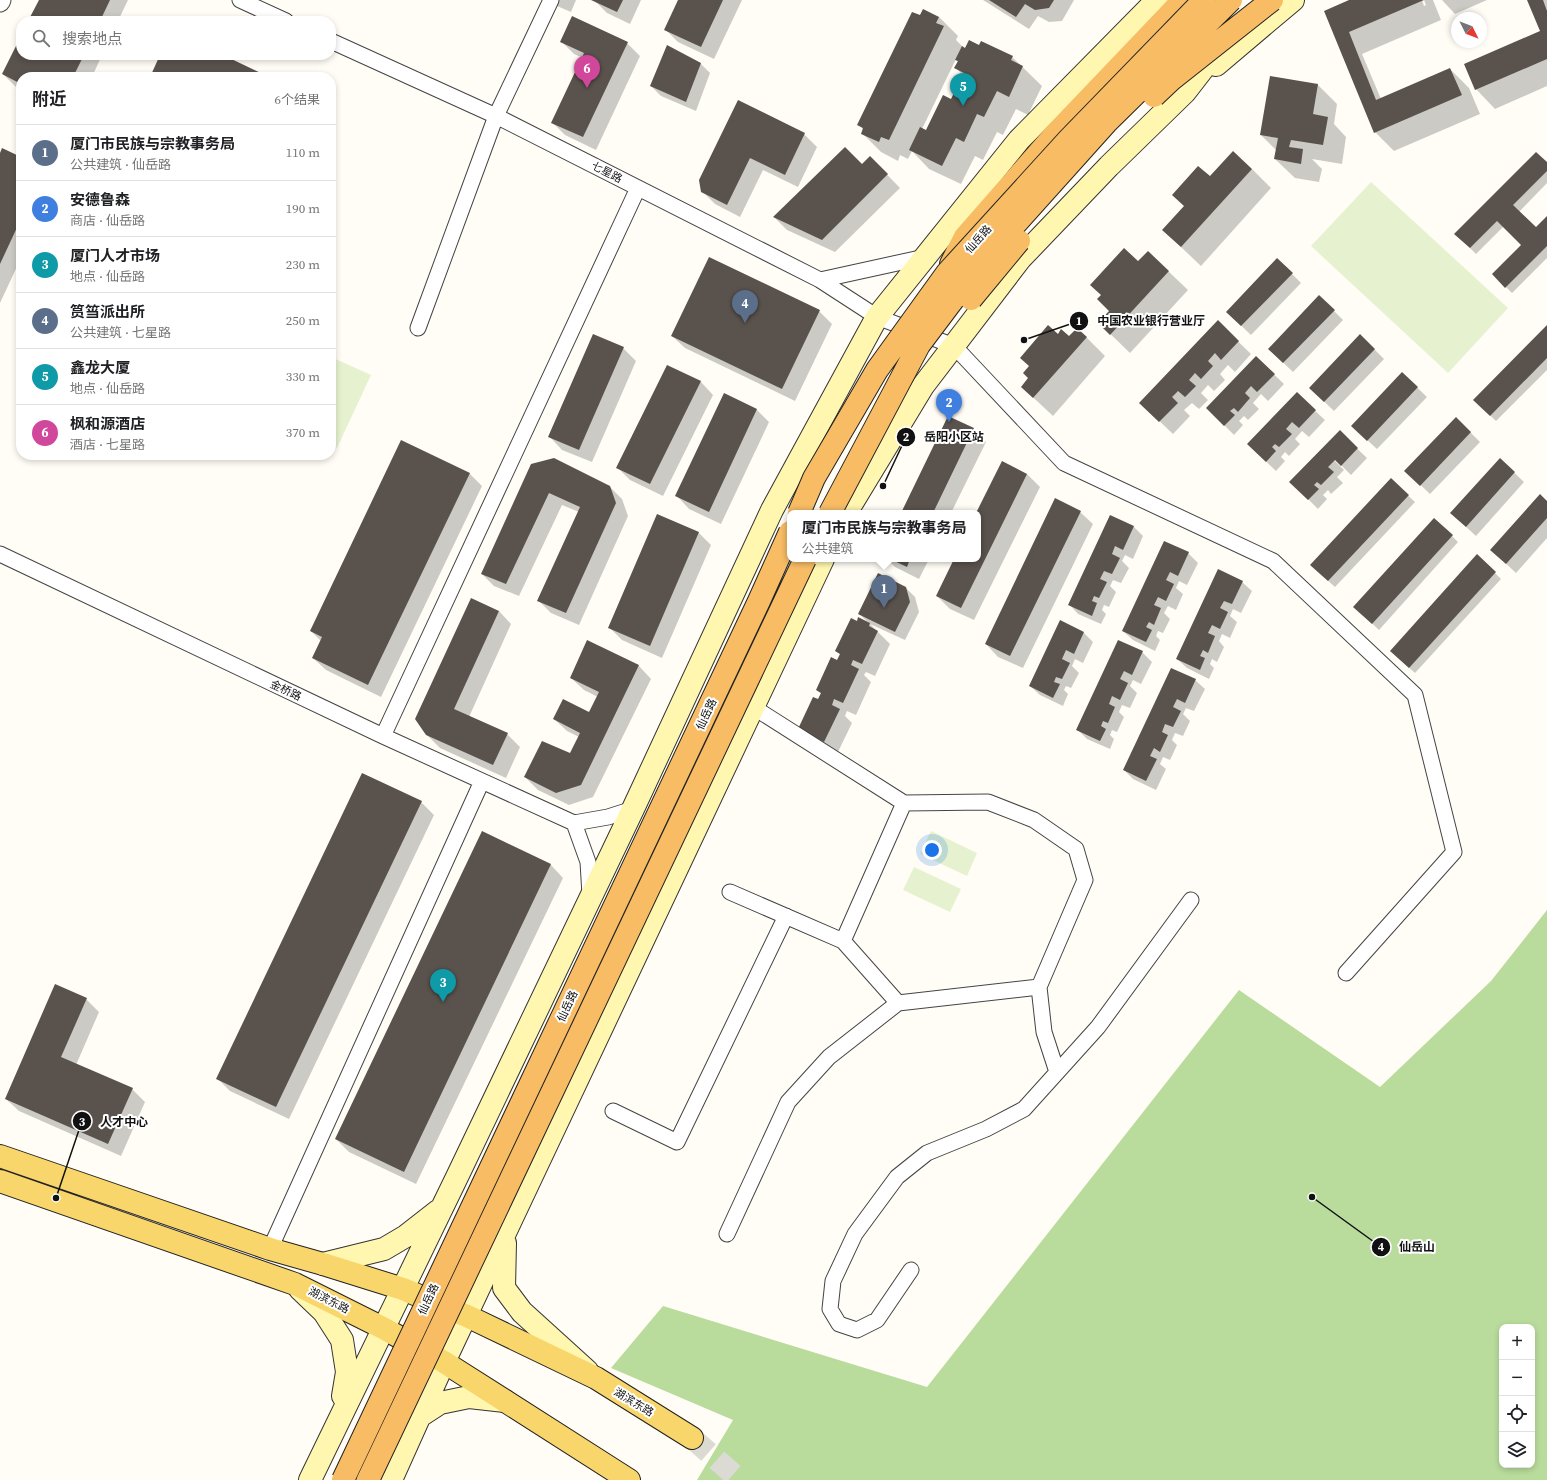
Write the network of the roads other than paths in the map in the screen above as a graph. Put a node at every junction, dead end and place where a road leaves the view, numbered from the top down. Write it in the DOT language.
graph roads {
  1 [pos="240,0"];
  2 [pos="551,0"];
  3 [pos="1157,0"];
  4 [pos="1183,0"];
  5 [pos="1198,0"];
  6 [pos="1204,0"];
  7 [pos="1231,0"];
  8 [pos="1256,0"];
  9 [pos="1272,0"];
  10 [pos="1293,0"];
  11 [pos="275,16"];
  12 [pos="336,43"];
  13 [pos="1148,56"];
  14 [pos="1185,92"];
  15 [pos="496,116"];
  16 [pos="638,188"];
  17 [pos="925,257"];
  18 [pos="947,273"];
  19 [pos="820,280"];
  20 [pos="877,317"];
  21 [pos="418,328"];
  22 [pos="954,346"];
  23 [pos="862,453"];
  24 [pos="800,510"];
  25 [pos="832,510"];
  26 [pos="848,510"];
  27 [pos="787,539"];
  28 [pos="0,554"];
  29 [pos="804,562"];
  30 [pos="822,562"];
  31 [pos="753,707"];
  32 [pos="383,736"];
  33 [pos="482,781"];
  34 [pos="904,803"];
  35 [pos="633,809"];
  36 [pos="574,822"];
  37 [pos="730,892"];
  38 [pos="590,898"];
  39 [pos="1192,900"];
  40 [pos="786,916"];
  41 [pos="843,941"];
  42 [pos="1346,973"];
  43 [pos="1039,987"];
  44 [pos="898,1003"];
  45 [pos="1057,1072"];
  46 [pos="613,1112"];
  47 [pos="0,1156"];
  48 [pos="0,1181"];
  49 [pos="442,1208"];
  50 [pos="727,1234"];
  51 [pos="505,1235"];
  52 [pos="270,1249"];
  53 [pos="323,1264"];
  54 [pos="910,1270"];
  55 [pos="295,1284"];
  56 [pos="403,1289"];
  57 [pos="467,1316"];
  58 [pos="383,1328"];
  59 [pos="444,1362"];
  60 [pos="596,1378"];
  61 [pos="505,1401"];
  62 [pos="420,1416"];
  63 [pos="338,1423"];
  64 [pos="692,1438"];
  65 [pos="310,1480"];
  66 [pos="343,1480"];
  67 [pos="368,1480"];
  68 [pos="391,1480"];
  69 [pos="629,1480"];
  1 -- 11 [label="street"];
  2 -- 15 [label="street"];
  3 -- 17 [label="main road"];
  4 -- 18 [label="highway, bridge"];
  5 -- 13 [label="highway, bridge"];
  6 -- 13 [label="highway, 仙岳路, bridge"];
  7 -- 23 [label="highway, 仙岳路, bridge"];
  8 -- 14 [label="main road"];
  9 -- 23 [label="highway, bridge"];
  10 -- 14 [label="main road"];
  12 -- 15 [label="street, 七星路"];
  13 -- 18 [label="highway, 仙岳路, bridge"];
  14 -- 22 [label="main road"];
  15 -- 16 [label="street, 七星路"];
  15 -- 21 [label="street"];
  16 -- 19 [label="street, 七星路"];
  16 -- 32 [label="street"];
  17 -- 19 [label="street"];
  17 -- 20 [label="main road"];
  18 -- 24 [label="highway, 仙岳路, bridge"];
  19 -- 20 [label="street, 七星路"];
  20 -- 22 [label="street, 七星路"];
  20 -- 35 [label="main road"];
  22 -- 26 [label="main road"];
  22 -- 42 [label="street"];
  23 -- 25 [label="highway, 仙岳路, bridge"];
  27 -- 66 [label="highway, 仙岳路, bridge"];
  28 -- 32 [label="street, 金桥路"];
  29 -- 67 [label="highway, 仙岳路, bridge"];
  30 -- 31 [label="main road"];
  31 -- 34 [label="street"];
  31 -- 51 [label="main road"];
  32 -- 33 [label="street, 金桥路"];
  33 -- 36 [label="street, 金桥路"];
  33 -- 52 [label="street"];
  34 -- 41 [label="street"];
  34 -- 43 [label="street"];
  35 -- 36 [label="street"];
  35 -- 38 [label="main road"];
  36 -- 38 [label="street"];
  37 -- 40 [label="street"];
  38 -- 49 [label="main road"];
  39 -- 45 [label="street"];
  40 -- 41 [label="street"];
  40 -- 46 [label="street"];
  41 -- 44 [label="street"];
  43 -- 44 [label="street"];
  43 -- 45 [label="street"];
  44 -- 50 [label="street"];
  45 -- 54 [label="street"];
  47 -- 52 [label="main road"];
  48 -- 55 [label="main road, 湖滨东路"];
  49 -- 53 [label="main road"];
  49 -- 56 [label="main road"];
  51 -- 57 [label="main road"];
  51 -- 60 [label="main road"];
  52 -- 53 [label="main road"];
  53 -- 56 [label="main road"];
  55 -- 58 [label="main road, 湖滨东路"];
  55 -- 63 [label="main road"];
  56 -- 57 [label="main road, 湖滨东路"];
  56 -- 58 [label="main road"];
  57 -- 59 [label="main road"];
  57 -- 60 [label="main road, 湖滨东路"];
  58 -- 59 [label="main road, 湖滨东路"];
  58 -- 63 [label="main road"];
  59 -- 61 [label="main road, 湖滨东路"];
  59 -- 62 [label="main road"];
  60 -- 64 [label="main road, 湖滨东路"];
  61 -- 62 [label="main road"];
  61 -- 69 [label="main road, 湖滨东路"];
  62 -- 68 [label="main road"];
  63 -- 65 [label="main road"];
}
